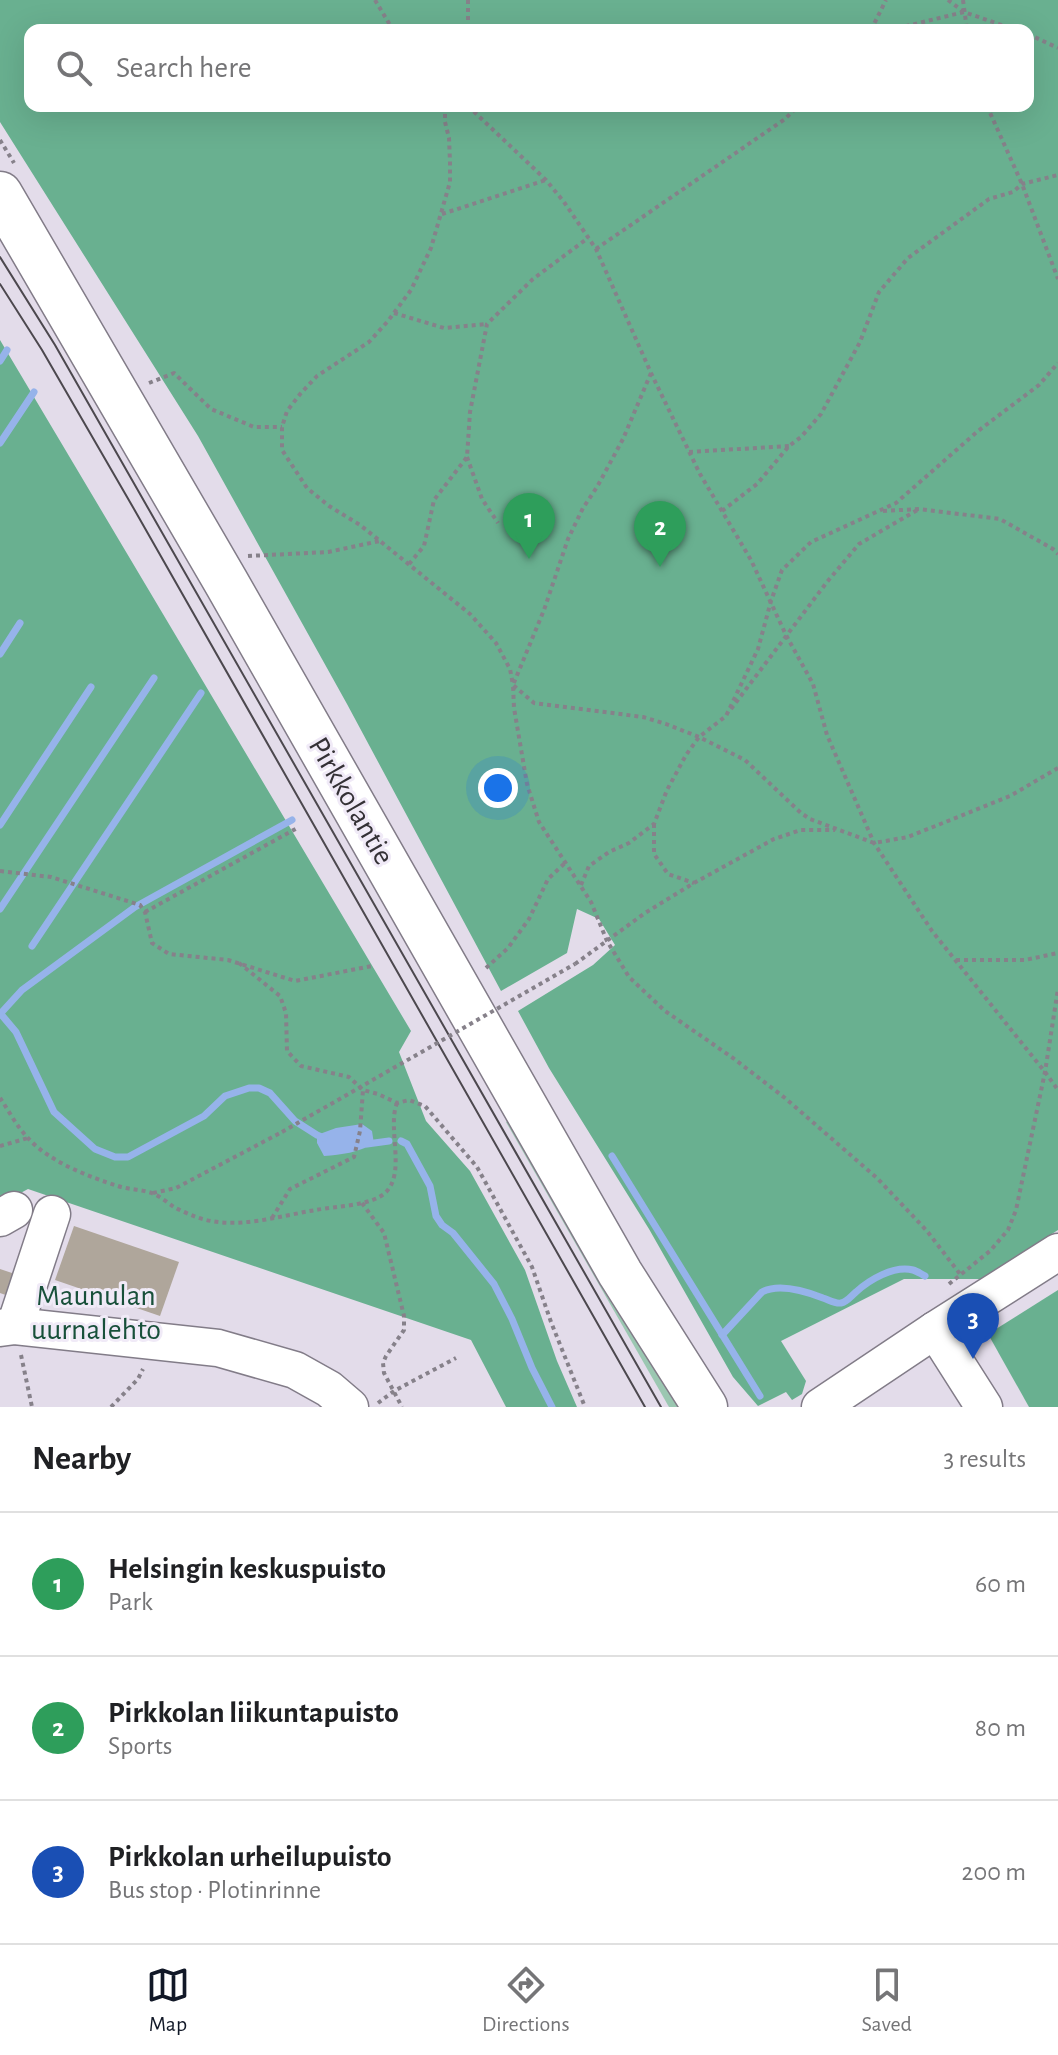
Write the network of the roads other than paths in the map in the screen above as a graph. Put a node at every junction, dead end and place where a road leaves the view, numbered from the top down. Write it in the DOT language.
graph roads {
  1 [pos="0,194"];
  2 [pos="52,1214"];
  3 [pos="1058,1252"];
  4 [pos="8,1327"];
  5 [pos="935,1330"];
  6 [pos="829,1405"];
  7 [pos="350,1407"];
  8 [pos="705,1407"];
  9 [pos="984,1407"];
  1 -- 8 [label="main road, Pirkkolantie"];
  2 -- 4 [label="street"];
  3 -- 5 [label="street"];
  4 -- 7 [label="street"];
  5 -- 6 [label="street"];
  5 -- 9 [label="street"];
}
